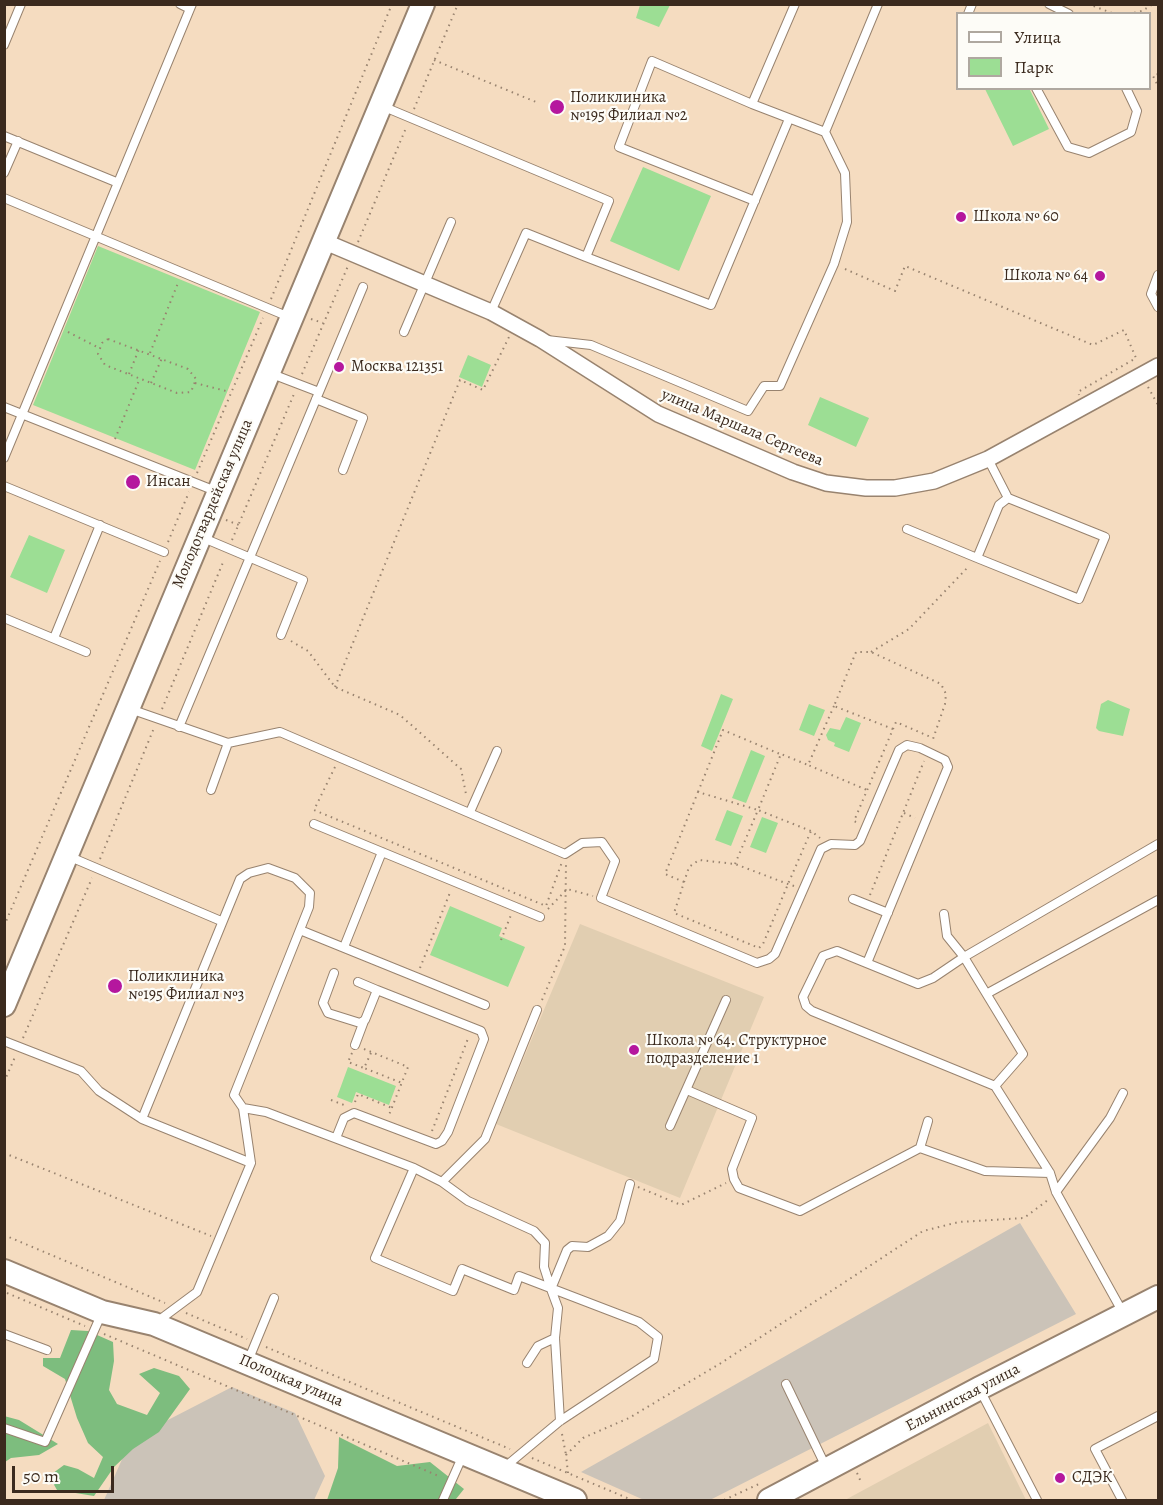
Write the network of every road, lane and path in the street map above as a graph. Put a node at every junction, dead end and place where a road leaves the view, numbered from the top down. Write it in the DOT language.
graph roads {
  1 [pos="21,4"];
  2 [pos="180,4"];
  3 [pos="392,4"];
  4 [pos="423,4"];
  5 [pos="458,4"];
  6 [pos="795,4"];
  7 [pos="878,4"];
  8 [pos="1050,4"];
  9 [pos="1088,4"];
  10 [pos="1154,4"];
  11 [pos="191,7"];
  12 [pos="1065,12"];
  13 [pos="1109,12"];
  14 [pos="1137,12"];
  15 [pos="4,45"];
  16 [pos="434,60"];
  17 [pos="1158,74"];
  18 [pos="1158,86"];
  19 [pos="1037,90"];
  20 [pos="1127,90"];
  21 [pos="536,102"];
  22 [pos="752,104"];
  23 [pos="380,105"];
  24 [pos="410,118"];
  25 [pos="789,119"];
  26 [pos="825,132"];
  27 [pos="4,136"];
  28 [pos="18,141"];
  29 [pos="4,173"];
  30 [pos="116,182"];
  31 [pos="4,198"];
  32 [pos="755,201"];
  33 [pos="451,222"];
  34 [pos="94,235"];
  35 [pos="323,241"];
  36 [pos="354,254"];
  37 [pos="586,257"];
  38 [pos="834,264"];
  39 [pos="183,272"];
  40 [pos="1158,275"];
  41 [pos="425,284"];
  42 [pos="363,287"];
  43 [pos="267,308"];
  44 [pos="1158,308"];
  45 [pos="491,312"];
  46 [pos="291,318"];
  47 [pos="515,325"];
  48 [pos="57,326"];
  49 [pos="404,332"];
  50 [pos="540,339"];
  51 [pos="99,348"];
  52 [pos="139,349"];
  53 [pos="150,353"];
  54 [pos="162,358"];
  55 [pos="1158,366"];
  56 [pos="268,372"];
  57 [pos="129,374"];
  58 [pos="140,378"];
  59 [pos="151,382"];
  60 [pos="195,383"];
  61 [pos="298,384"];
  62 [pos="1148,387"];
  63 [pos="1078,392"];
  64 [pos="231,393"];
  65 [pos="318,396"];
  66 [pos="1158,405"];
  67 [pos="4,406"];
  68 [pos="22,414"];
  69 [pos="111,449"];
  70 [pos="4,458"];
  71 [pos="988,459"];
  72 [pos="343,470"];
  73 [pos="193,482"];
  74 [pos="4,486"];
  75 [pos="218,492"];
  76 [pos="1008,498"];
  77 [pos="100,525"];
  78 [pos="907,529"];
  79 [pos="199,537"];
  80 [pos="229,549"];
  81 [pos="164,552"];
  82 [pos="250,558"];
  83 [pos="977,558"];
  84 [pos="4,618"];
  85 [pos="280,635"];
  86 [pos="54,638"];
  87 [pos="86,652"];
  88 [pos="871,652"];
  89 [pos="335,687"];
  90 [pos="834,705"];
  91 [pos="128,708"];
  92 [pos="157,719"];
  93 [pos="179,727"];
  94 [pos="893,729"];
  95 [pos="934,738"];
  96 [pos="228,744"];
  97 [pos="496,751"];
  98 [pos="928,752"];
  99 [pos="781,754"];
  100 [pos="339,758"];
  101 [pos="808,765"];
  102 [pos="211,790"];
  103 [pos="867,790"];
  104 [pos="698,792"];
  105 [pos="880,796"];
  106 [pos="758,810"];
  107 [pos="470,812"];
  108 [pos="854,821"];
  109 [pos="314,824"];
  110 [pos="811,831"];
  111 [pos="819,836"];
  112 [pos="1158,844"];
  113 [pos="382,852"];
  114 [pos="565,854"];
  115 [pos="67,856"];
  116 [pos="735,864"];
  117 [pos="96,868"];
  118 [pos="455,882"];
  119 [pos="684,882"];
  120 [pos="788,884"];
  121 [pos="567,889"];
  122 [pos="601,898"];
  123 [pos="853,899"];
  124 [pos="1158,900"];
  125 [pos="866,904"];
  126 [pos="514,907"];
  127 [pos="888,913"];
  128 [pos="944,914"];
  129 [pos="540,917"];
  130 [pos="221,921"];
  131 [pos="4,926"];
  132 [pos="300,930"];
  133 [pos="501,940"];
  134 [pos="344,947"];
  135 [pos="964,957"];
  136 [pos="867,963"];
  137 [pos="334,973"];
  138 [pos="416,977"];
  139 [pos="358,982"];
  140 [pos="377,990"];
  141 [pos="988,993"];
  142 [pos="726,1000"];
  143 [pos="4,1005"];
  144 [pos="485,1005"];
  145 [pos="537,1011"];
  146 [pos="365,1020"];
  147 [pos="469,1036"];
  148 [pos="368,1040"];
  149 [pos="4,1041"];
  150 [pos="355,1045"];
  151 [pos="19,1047"];
  152 [pos="371,1052"];
  153 [pos="364,1068"];
  154 [pos="4,1082"];
  155 [pos="402,1083"];
  156 [pos="995,1086"];
  157 [pos="687,1090"];
  158 [pos="1123,1093"];
  159 [pos="331,1100"];
  160 [pos="243,1108"];
  161 [pos="392,1108"];
  162 [pos="142,1119"];
  163 [pos="928,1121"];
  164 [pos="386,1124"];
  165 [pos="670,1126"];
  166 [pos="429,1137"];
  167 [pos="336,1138"];
  168 [pos="920,1149"];
  169 [pos="4,1153"];
  170 [pos="250,1163"];
  171 [pos="414,1168"];
  172 [pos="1050,1173"];
  173 [pos="734,1179"];
  174 [pos="442,1182"];
  175 [pos="630,1184"];
  176 [pos="1056,1192"];
  177 [pos="4,1234"];
  178 [pos="219,1239"];
  179 [pos="4,1271"];
  180 [pos="551,1289"];
  181 [pos="4,1292"];
  182 [pos="274,1298"];
  183 [pos="1158,1298"];
  184 [pos="176,1308"];
  185 [pos="1125,1315"];
  186 [pos="98,1321"];
  187 [pos="154,1324"];
  188 [pos="4,1334"];
  189 [pos="555,1338"];
  190 [pos="46,1350"];
  191 [pos="251,1353"];
  192 [pos="527,1363"];
  193 [pos="786,1384"];
  194 [pos="980,1388"];
  195 [pos="1158,1416"];
  196 [pos="560,1421"];
  197 [pos="4,1428"];
  198 [pos="464,1454"];
  199 [pos="521,1454"];
  200 [pos="566,1455"];
  201 [pos="503,1470"];
  202 [pos="828,1470"];
  203 [pos="568,1473"];
  204 [pos="452,1481"];
  205 [pos="784,1497"];
  206 [pos="443,1500"];
  207 [pos="575,1500"];
  208 [pos="632,1500"];
  209 [pos="1037,1500"];
  210 [pos="1122,1500"];
  1 -- 15 [label="lane"];
  2 -- 11 [label="lane"];
  3 -- 43 [label="path"];
  4 -- 23 [label="street, Молодогвардейская улица"];
  5 -- 16 [label="path"];
  6 -- 22 [label="lane"];
  7 -- 26 [label="lane"];
  8 -- 12 [label="lane"];
  9 -- 13 [label="path"];
  10 -- 14 [label="path"];
  11 -- 30 [label="lane"];
  16 -- 21 [label="path"];
  16 -- 24 [label="path"];
  17 -- 18 [label="path"];
  19 -- 20 [label="lane"];
  22 -- 25 [label="lane"];
  22 -- 32 [label="lane"];
  23 -- 24 [label="lane"];
  23 -- 35 [label="street, Молодогвардейская улица"];
  24 -- 36 [label="path"];
  24 -- 37 [label="lane"];
  25 -- 26 [label="lane"];
  25 -- 32 [label="lane"];
  26 -- 38 [label="lane"];
  27 -- 28 [label="lane"];
  28 -- 29 [label="lane"];
  28 -- 30 [label="lane"];
  30 -- 34 [label="lane"];
  31 -- 34 [label="lane"];
  32 -- 37 [label="lane"];
  33 -- 41 [label="lane"];
  34 -- 39 [label="lane"];
  34 -- 48 [label="lane"];
  35 -- 36 [label="street, улица Маршала Сергеева"];
  35 -- 46 [label="street, Молодогвардейская улица"];
  36 -- 41 [label="street, улица Маршала Сергеева"];
  36 -- 61 [label="path"];
  37 -- 45 [label="lane"];
  38 -- 50 [label="lane"];
  38 -- 63 [label="path"];
  39 -- 43 [label="lane"];
  39 -- 53 [label="path"];
  40 -- 44 [label="lane"];
  41 -- 45 [label="street, улица Маршала Сергеева"];
  41 -- 49 [label="lane"];
  42 -- 65 [label="lane"];
  43 -- 46 [label="lane"];
  43 -- 64 [label="path"];
  45 -- 47 [label="street, улица Маршала Сергеева"];
  46 -- 56 [label="street, Молодогвардейская улица"];
  47 -- 50 [label="street, улица Маршала Сергеева"];
  47 -- 89 [label="path"];
  48 -- 51 [label="path"];
  48 -- 68 [label="lane"];
  50 -- 71 [label="street, улица Маршала Сергеева"];
  51 -- 52 [label="path"];
  51 -- 57 [label="path"];
  52 -- 53 [label="path"];
  52 -- 57 [label="path"];
  53 -- 54 [label="path"];
  54 -- 59 [label="path"];
  54 -- 60 [label="path"];
  55 -- 71 [label="street, улица Маршала Сергеева"];
  56 -- 61 [label="lane"];
  56 -- 75 [label="street, Молодогвардейская улица"];
  57 -- 58 [label="path"];
  58 -- 59 [label="path"];
  58 -- 69 [label="path"];
  59 -- 60 [label="path"];
  60 -- 64 [label="path"];
  61 -- 65 [label="lane"];
  61 -- 80 [label="path"];
  62 -- 66 [label="path"];
  64 -- 73 [label="path"];
  65 -- 72 [label="lane"];
  65 -- 82 [label="lane"];
  67 -- 68 [label="lane"];
  68 -- 69 [label="lane"];
  68 -- 70 [label="lane"];
  69 -- 73 [label="lane"];
  71 -- 76 [label="lane"];
  73 -- 75 [label="lane"];
  73 -- 81 [label="path"];
  74 -- 77 [label="lane"];
  75 -- 79 [label="street, Молодогвардейская улица"];
  76 -- 83 [label="lane"];
  76 -- 83 [label="lane"];
  77 -- 81 [label="lane"];
  77 -- 86 [label="lane"];
  78 -- 83 [label="lane"];
  79 -- 80 [label="lane"];
  79 -- 91 [label="street, Молодогвардейская улица"];
  80 -- 82 [label="lane"];
  80 -- 92 [label="path"];
  81 -- 131 [label="path"];
  82 -- 85 [label="lane"];
  82 -- 93 [label="lane"];
  83 -- 88 [label="path"];
  84 -- 86 [label="lane"];
  85 -- 89 [label="path"];
  86 -- 87 [label="lane"];
  88 -- 90 [label="path"];
  88 -- 95 [label="path"];
  89 -- 107 [label="path"];
  90 -- 94 [label="path"];
  90 -- 101 [label="path"];
  91 -- 92 [label="lane"];
  91 -- 115 [label="street, Молодогвардейская улица"];
  92 -- 93 [label="lane"];
  92 -- 117 [label="path"];
  93 -- 96 [label="lane"];
  94 -- 95 [label="path"];
  94 -- 103 [label="path"];
  95 -- 98 [label="path"];
  96 -- 100 [label="lane"];
  96 -- 102 [label="lane"];
  97 -- 107 [label="lane"];
  98 -- 105 [label="lane"];
  98 -- 125 [label="path"];
  98 -- 127 [label="lane"];
  99 -- 101 [label="path"];
  99 -- 104 [label="path"];
  99 -- 106 [label="path"];
  100 -- 107 [label="lane"];
  100 -- 114 [label="path"];
  101 -- 103 [label="path"];
  103 -- 105 [label="path"];
  103 -- 108 [label="path"];
  104 -- 106 [label="path"];
  104 -- 119 [label="path"];
  105 -- 122 [label="lane"];
  106 -- 110 [label="path"];
  106 -- 116 [label="path"];
  107 -- 114 [label="lane"];
  109 -- 113 [label="lane"];
  110 -- 111 [label="path"];
  110 -- 120 [label="path"];
  112 -- 135 [label="lane"];
  113 -- 118 [label="lane"];
  113 -- 134 [label="lane"];
  114 -- 121 [label="path"];
  114 -- 122 [label="lane"];
  115 -- 117 [label="lane"];
  115 -- 143 [label="street, Молодогвардейская улица"];
  116 -- 119 [label="path"];
  116 -- 120 [label="path"];
  117 -- 130 [label="lane"];
  117 -- 151 [label="path"];
  118 -- 126 [label="lane"];
  118 -- 138 [label="path"];
  119 -- 120 [label="path"];
  121 -- 122 [label="path"];
  121 -- 129 [label="path"];
  121 -- 145 [label="path"];
  123 -- 125 [label="lane"];
  124 -- 141 [label="lane"];
  125 -- 127 [label="lane"];
  126 -- 129 [label="lane"];
  126 -- 133 [label="path"];
  127 -- 136 [label="lane"];
  128 -- 135 [label="lane"];
  130 -- 132 [label="lane"];
  130 -- 162 [label="lane"];
  132 -- 134 [label="lane"];
  132 -- 160 [label="lane"];
  134 -- 138 [label="lane"];
  135 -- 136 [label="lane"];
  135 -- 141 [label="lane"];
  136 -- 156 [label="lane"];
  137 -- 146 [label="lane"];
  138 -- 144 [label="lane"];
  139 -- 140 [label="lane"];
  140 -- 146 [label="lane"];
  140 -- 164 [label="lane"];
  141 -- 156 [label="lane"];
  142 -- 157 [label="lane"];
  145 -- 174 [label="lane"];
  146 -- 150 [label="lane"];
  147 -- 166 [label="path"];
  148 -- 152 [label="path"];
  149 -- 151 [label="lane"];
  150 -- 153 [label="path"];
  151 -- 154 [label="path"];
  151 -- 162 [label="lane"];
  152 -- 153 [label="path"];
  152 -- 155 [label="path"];
  153 -- 155 [label="path"];
  155 -- 161 [label="path"];
  156 -- 172 [label="lane"];
  157 -- 165 [label="lane"];
  157 -- 173 [label="lane"];
  158 -- 176 [label="lane"];
  159 -- 161 [label="path"];
  160 -- 167 [label="lane"];
  160 -- 170 [label="lane"];
  161 -- 164 [label="path"];
  162 -- 170 [label="lane"];
  163 -- 168 [label="lane"];
  164 -- 167 [label="lane"];
  167 -- 171 [label="lane"];
  168 -- 172 [label="lane"];
  168 -- 173 [label="lane"];
  169 -- 178 [label="path"];
  170 -- 178 [label="lane"];
  171 -- 174 [label="lane"];
  171 -- 180 [label="lane"];
  172 -- 176 [label="lane"];
  173 -- 175 [label="path"];
  174 -- 180 [label="lane"];
  175 -- 180 [label="lane"];
  176 -- 185 [label="lane"];
  176 -- 200 [label="path"];
  177 -- 184 [label="path"];
  178 -- 184 [label="lane"];
  179 -- 186 [label="street, Полоцкая улица"];
  180 -- 189 [label="lane"];
  180 -- 196 [label="lane"];
  181 -- 186 [label="path"];
  182 -- 191 [label="lane"];
  183 -- 185 [label="street, Ельнинская улица"];
  184 -- 187 [label="lane"];
  184 -- 191 [label="path"];
  185 -- 194 [label="street, Ельнинская улица"];
  186 -- 187 [label="street, Полоцкая улица"];
  186 -- 197 [label="lane"];
  186 -- 204 [label="path"];
  187 -- 191 [label="street, Полоцкая улица"];
  188 -- 190 [label="lane"];
  189 -- 192 [label="lane"];
  189 -- 196 [label="lane"];
  191 -- 198 [label="street, Полоцкая улица"];
  191 -- 199 [label="path"];
  193 -- 202 [label="lane"];
  194 -- 202 [label="street, Ельнинская улица"];
  194 -- 209 [label="lane"];
  195 -- 210 [label="lane"];
  196 -- 199 [label="lane"];
  196 -- 200 [label="path"];
  198 -- 201 [label="street, Полоцкая улица"];
  198 -- 204 [label="lane"];
  199 -- 201 [label="lane"];
  199 -- 203 [label="path"];
  200 -- 203 [label="path"];
  201 -- 207 [label="street, Полоцкая улица"];
  202 -- 205 [label="street, Ельнинская улица"];
  203 -- 208 [label="path"];
  204 -- 206 [label="lane"];
}
